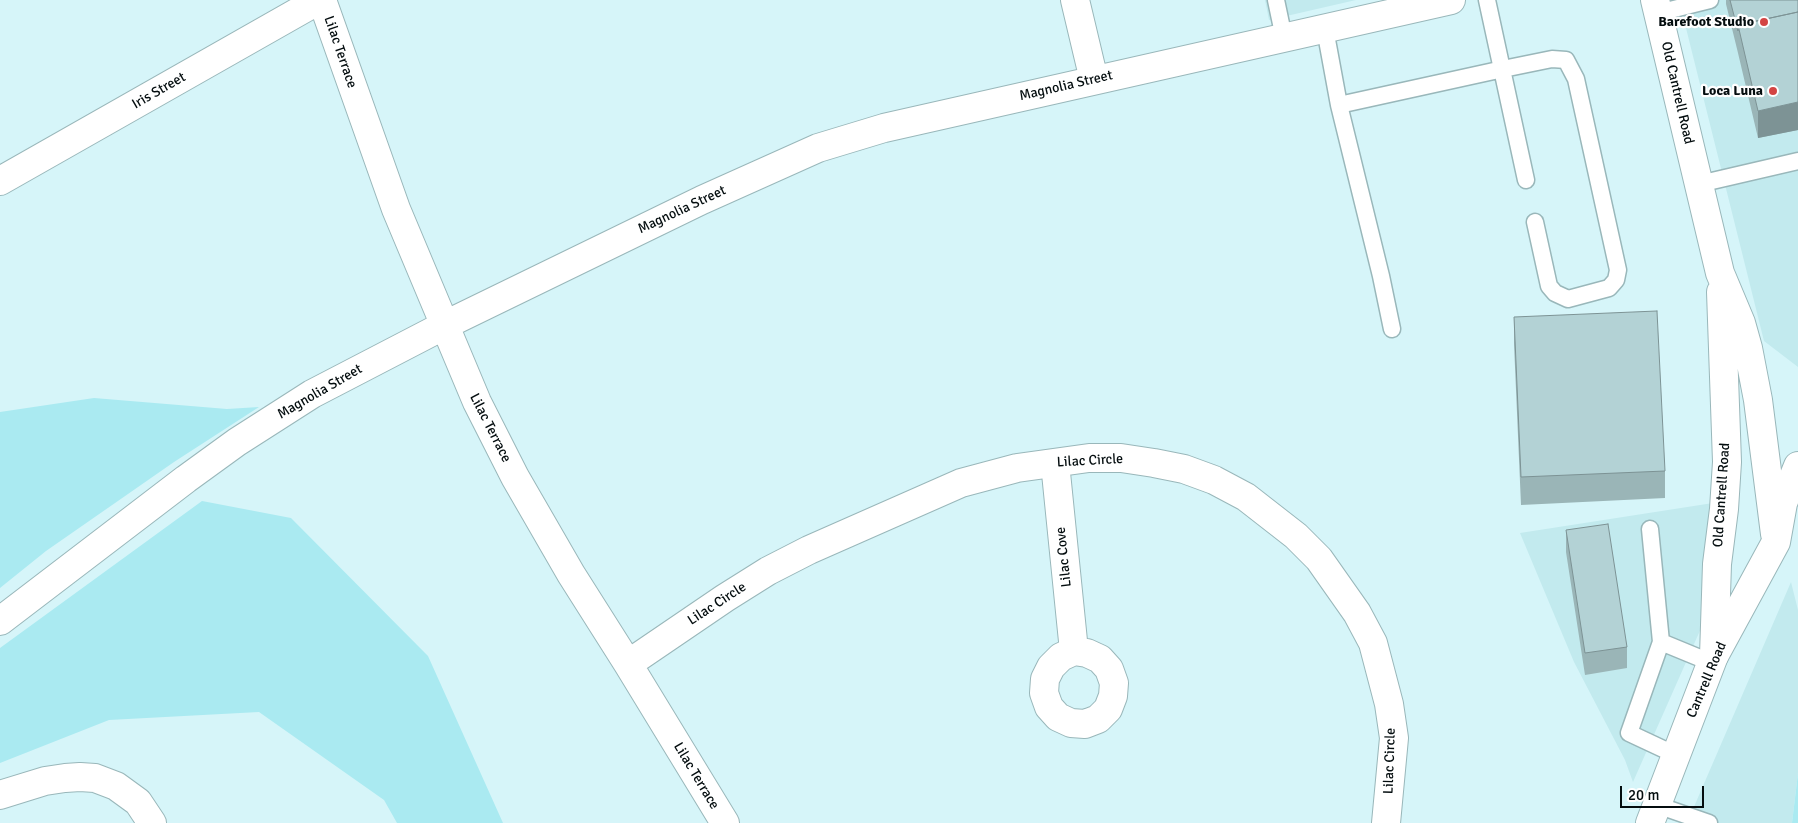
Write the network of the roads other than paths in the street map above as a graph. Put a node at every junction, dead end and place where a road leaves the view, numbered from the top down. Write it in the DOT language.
graph roads {
  1 [pos="321,0"];
  2 [pos="1075,0"];
  3 [pos="1276,0"];
  4 [pos="1451,0"];
  5 [pos="1487,0"];
  6 [pos="1710,0"];
  7 [pos="1657,7"];
  8 [pos="1325,29"];
  9 [pos="1284,38"];
  10 [pos="1503,69"];
  11 [pos="1094,80"];
  12 [pos="1339,105"];
  13 [pos="1798,161"];
  14 [pos="1526,180"];
  15 [pos="0,181"];
  16 [pos="1699,184"];
  17 [pos="1535,222"];
  18 [pos="1720,273"];
  19 [pos="443,326"];
  20 [pos="1392,329"];
  21 [pos="1055,463"];
  22 [pos="1798,466"];
  23 [pos="1798,523"];
  24 [pos="1650,529"];
  25 [pos="1776,542"];
  26 [pos="0,621"];
  27 [pos="1661,642"];
  28 [pos="1074,652"];
  29 [pos="1713,660"];
  30 [pos="628,664"];
  31 [pos="1676,756"];
  32 [pos="0,794"];
  33 [pos="1653,814"];
  34 [pos="152,823"];
  35 [pos="725,823"];
  36 [pos="1386,823"];
  37 [pos="1709,823"];
  1 -- 15 [label="street, Iris Street"];
  1 -- 19 [label="street, Lilac Terrace"];
  2 -- 11 [label="street"];
  3 -- 9 [label="lane"];
  4 -- 8 [label="street, Magnolia Street"];
  5 -- 10 [label="lane"];
  6 -- 7 [label="lane"];
  7 -- 16 [label="street, Old Cantrell Road"];
  8 -- 9 [label="street, Magnolia Street"];
  8 -- 12 [label="lane"];
  9 -- 11 [label="street, Magnolia Street"];
  10 -- 12 [label="lane"];
  10 -- 14 [label="lane"];
  10 -- 17 [label="lane"];
  11 -- 19 [label="street, Magnolia Street"];
  12 -- 20 [label="lane"];
  13 -- 16 [label="lane"];
  16 -- 18 [label="street, Old Cantrell Road"];
  18 -- 25 [label="street, Old Cantrell Road"];
  18 -- 29 [label="street, Old Cantrell Road"];
  19 -- 26 [label="street, Magnolia Street"];
  19 -- 30 [label="street, Lilac Terrace"];
  21 -- 28 [label="street, Lilac Cove"];
  21 -- 30 [label="street, Lilac Circle"];
  21 -- 36 [label="street, Lilac Circle"];
  22 -- 25 [label="street, Cantrell Road"];
  23 -- 25 [label="street, Cantrell Road"];
  24 -- 27 [label="lane"];
  25 -- 29 [label="street, Cantrell Road"];
  27 -- 29 [label="lane"];
  27 -- 31 [label="lane"];
  29 -- 31 [label="street, Cantrell Road"];
  30 -- 35 [label="street, Lilac Terrace"];
  31 -- 33 [label="street, Cantrell Road"];
  32 -- 34 [label="street"];
  33 -- 37 [label="lane"];
}
